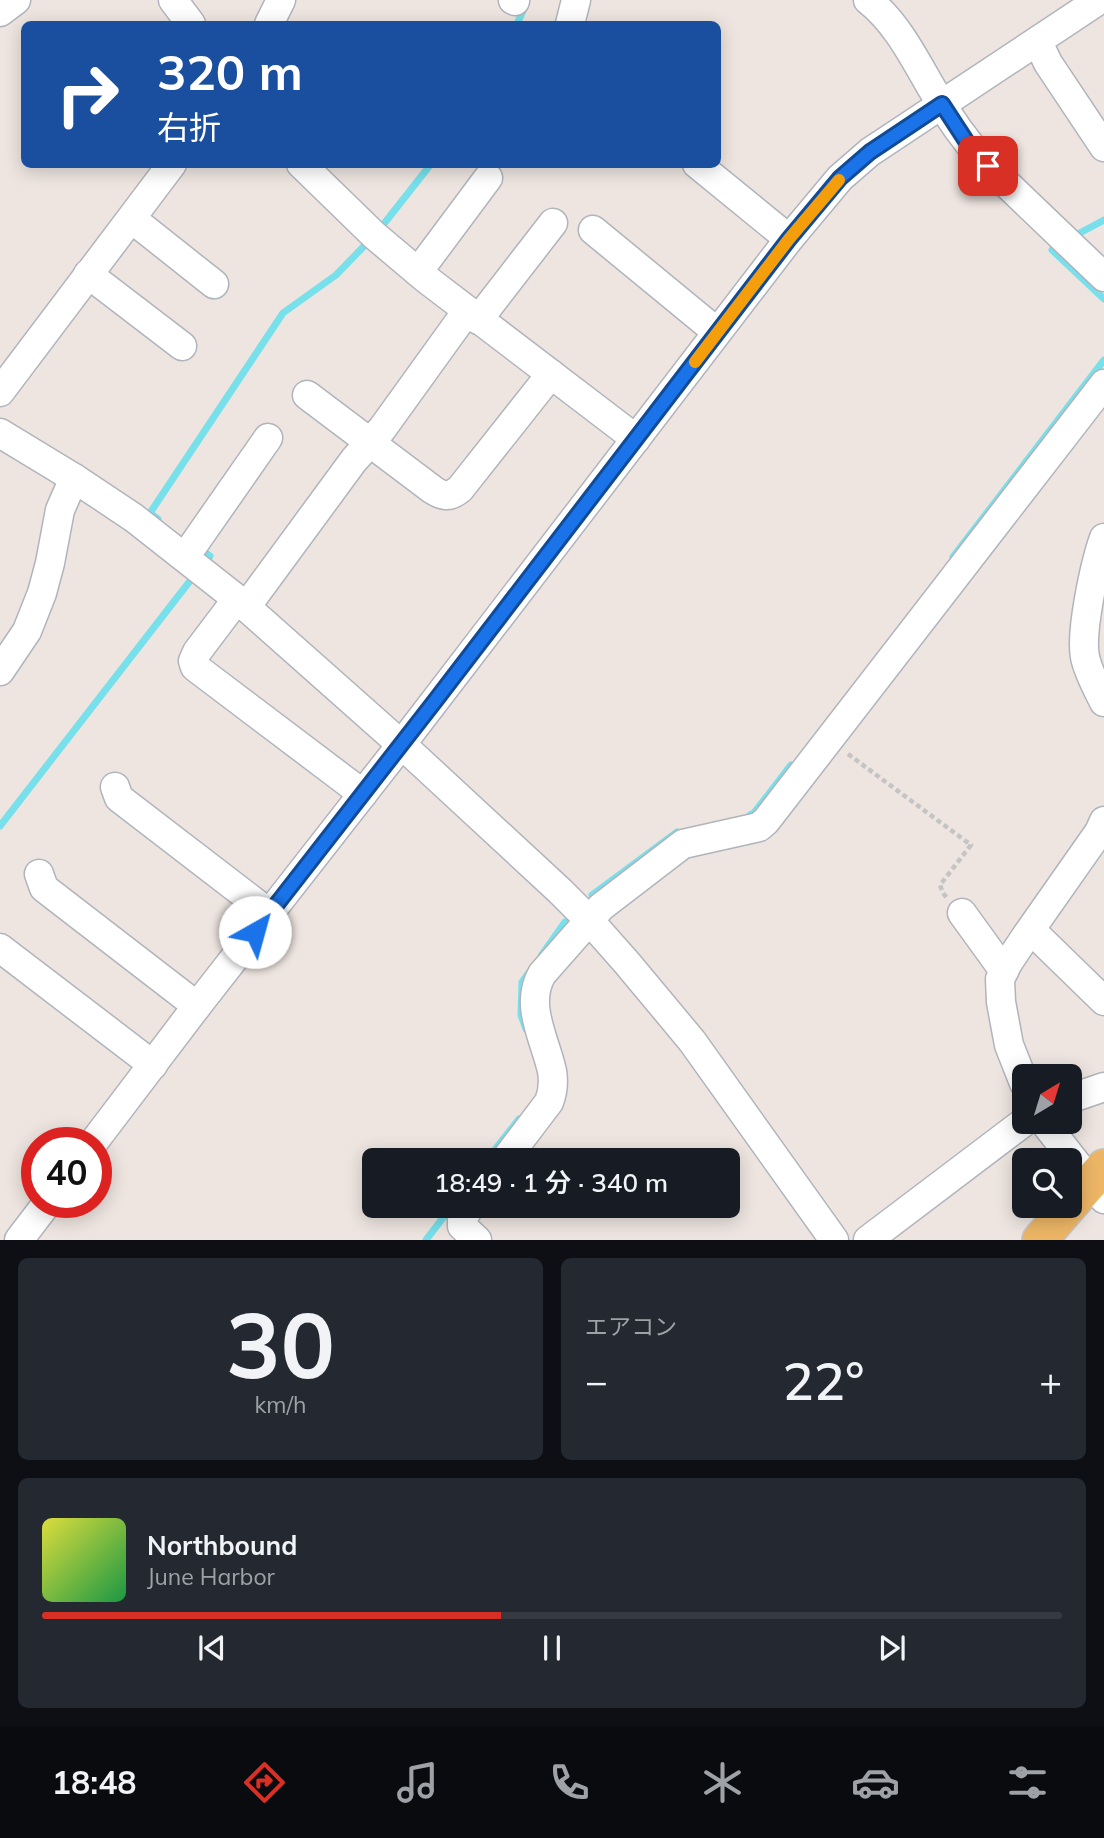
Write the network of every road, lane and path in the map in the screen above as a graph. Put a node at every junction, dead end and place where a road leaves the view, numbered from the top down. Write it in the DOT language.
graph roads {
  1 [pos="16,0"];
  2 [pos="173,0"];
  3 [pos="281,0"];
  4 [pos="576,0"];
  5 [pos="868,0"];
  6 [pos="1099,0"];
  7 [pos="0,12"];
  8 [pos="189,21"];
  9 [pos="270,21"];
  10 [pos="571,21"];
  11 [pos="1038,42"];
  12 [pos="942,104"];
  13 [pos="1104,147"];
  14 [pos="169,168"];
  15 [pos="306,168"];
  16 [pos="702,168"];
  17 [pos="488,178"];
  18 [pos="132,219"];
  19 [pos="553,223"];
  20 [pos="593,230"];
  21 [pos="789,239"];
  22 [pos="418,272"];
  23 [pos="88,274"];
  24 [pos="1104,277"];
  25 [pos="214,284"];
  26 [pos="473,315"];
  27 [pos="717,332"];
  28 [pos="182,346"];
  29 [pos="551,374"];
  30 [pos="1104,384"];
  31 [pos="0,391"];
  32 [pos="307,395"];
  33 [pos="0,433"];
  34 [pos="268,438"];
  35 [pos="636,439"];
  36 [pos="371,443"];
  37 [pos="74,478"];
  38 [pos="1103,542"];
  39 [pos="185,557"];
  40 [pos="241,603"];
  41 [pos="0,671"];
  42 [pos="1104,702"];
  43 [pos="828,740"];
  44 [pos="401,745"];
  45 [pos="115,787"];
  46 [pos="363,794"];
  47 [pos="1100,838"];
  48 [pos="39,874"];
  49 [pos="962,913"];
  50 [pos="270,914"];
  51 [pos="589,920"];
  52 [pos="1031,930"];
  53 [pos="0,948"];
  54 [pos="1004,971"];
  55 [pos="1104,1001"];
  56 [pos="197,1006"];
  57 [pos="1016,1064"];
  58 [pos="153,1065"];
  59 [pos="1104,1087"];
  60 [pos="1082,1095"];
  61 [pos="105,1127"];
  62 [pos="1012,1131"];
  63 [pos="1051,1134"];
  64 [pos="514,1148"];
  65 [pos="1087,1192"];
  66 [pos="36,1218"];
  67 [pos="462,1218"];
  68 [pos="19,1240"];
  69 [pos="477,1240"];
  70 [pos="834,1240"];
  71 [pos="868,1240"];
  72 [pos="1040,1240"];
  1 -- 7 [label="street"];
  2 -- 8 [label="street"];
  3 -- 9 [label="street"];
  4 -- 10 [label="street"];
  5 -- 12 [label="street"];
  6 -- 11 [label="street"];
  11 -- 12 [label="street"];
  11 -- 13 [label="street"];
  12 -- 21 [label="street"];
  12 -- 24 [label="street"];
  14 -- 18 [label="street"];
  15 -- 22 [label="street"];
  16 -- 21 [label="street"];
  17 -- 22 [label="street"];
  18 -- 23 [label="street"];
  18 -- 25 [label="street"];
  19 -- 26 [label="street"];
  20 -- 27 [label="street"];
  21 -- 27 [label="street"];
  22 -- 26 [label="street"];
  23 -- 28 [label="street"];
  23 -- 31 [label="street"];
  26 -- 29 [label="street"];
  26 -- 36 [label="street"];
  27 -- 35 [label="street"];
  29 -- 35 [label="street"];
  29 -- 36 [label="street"];
  30 -- 43 [label="street"];
  32 -- 36 [label="street"];
  33 -- 37 [label="street"];
  34 -- 39 [label="street"];
  35 -- 44 [label="street"];
  36 -- 40 [label="street"];
  37 -- 39 [label="street"];
  37 -- 41 [label="street"];
  38 -- 42 [label="street"];
  39 -- 40 [label="street"];
  40 -- 44 [label="street"];
  40 -- 46 [label="street"];
  43 -- 49 [label="path"];
  43 -- 51 [label="street"];
  44 -- 46 [label="street"];
  44 -- 51 [label="street"];
  45 -- 50 [label="street"];
  46 -- 50 [label="street"];
  47 -- 52 [label="street"];
  48 -- 56 [label="street"];
  49 -- 54 [label="street"];
  50 -- 56 [label="street"];
  51 -- 64 [label="street"];
  51 -- 70 [label="street"];
  52 -- 54 [label="street"];
  52 -- 55 [label="street"];
  53 -- 58 [label="street"];
  54 -- 57 [label="street"];
  56 -- 58 [label="street"];
  58 -- 61 [label="street"];
  59 -- 60 [label="street"];
  62 -- 71 [label="street"];
  63 -- 65 [label="street"];
  65 -- 72 [label="main road"];
  66 -- 68 [label="street"];
  67 -- 69 [label="street"];
}
